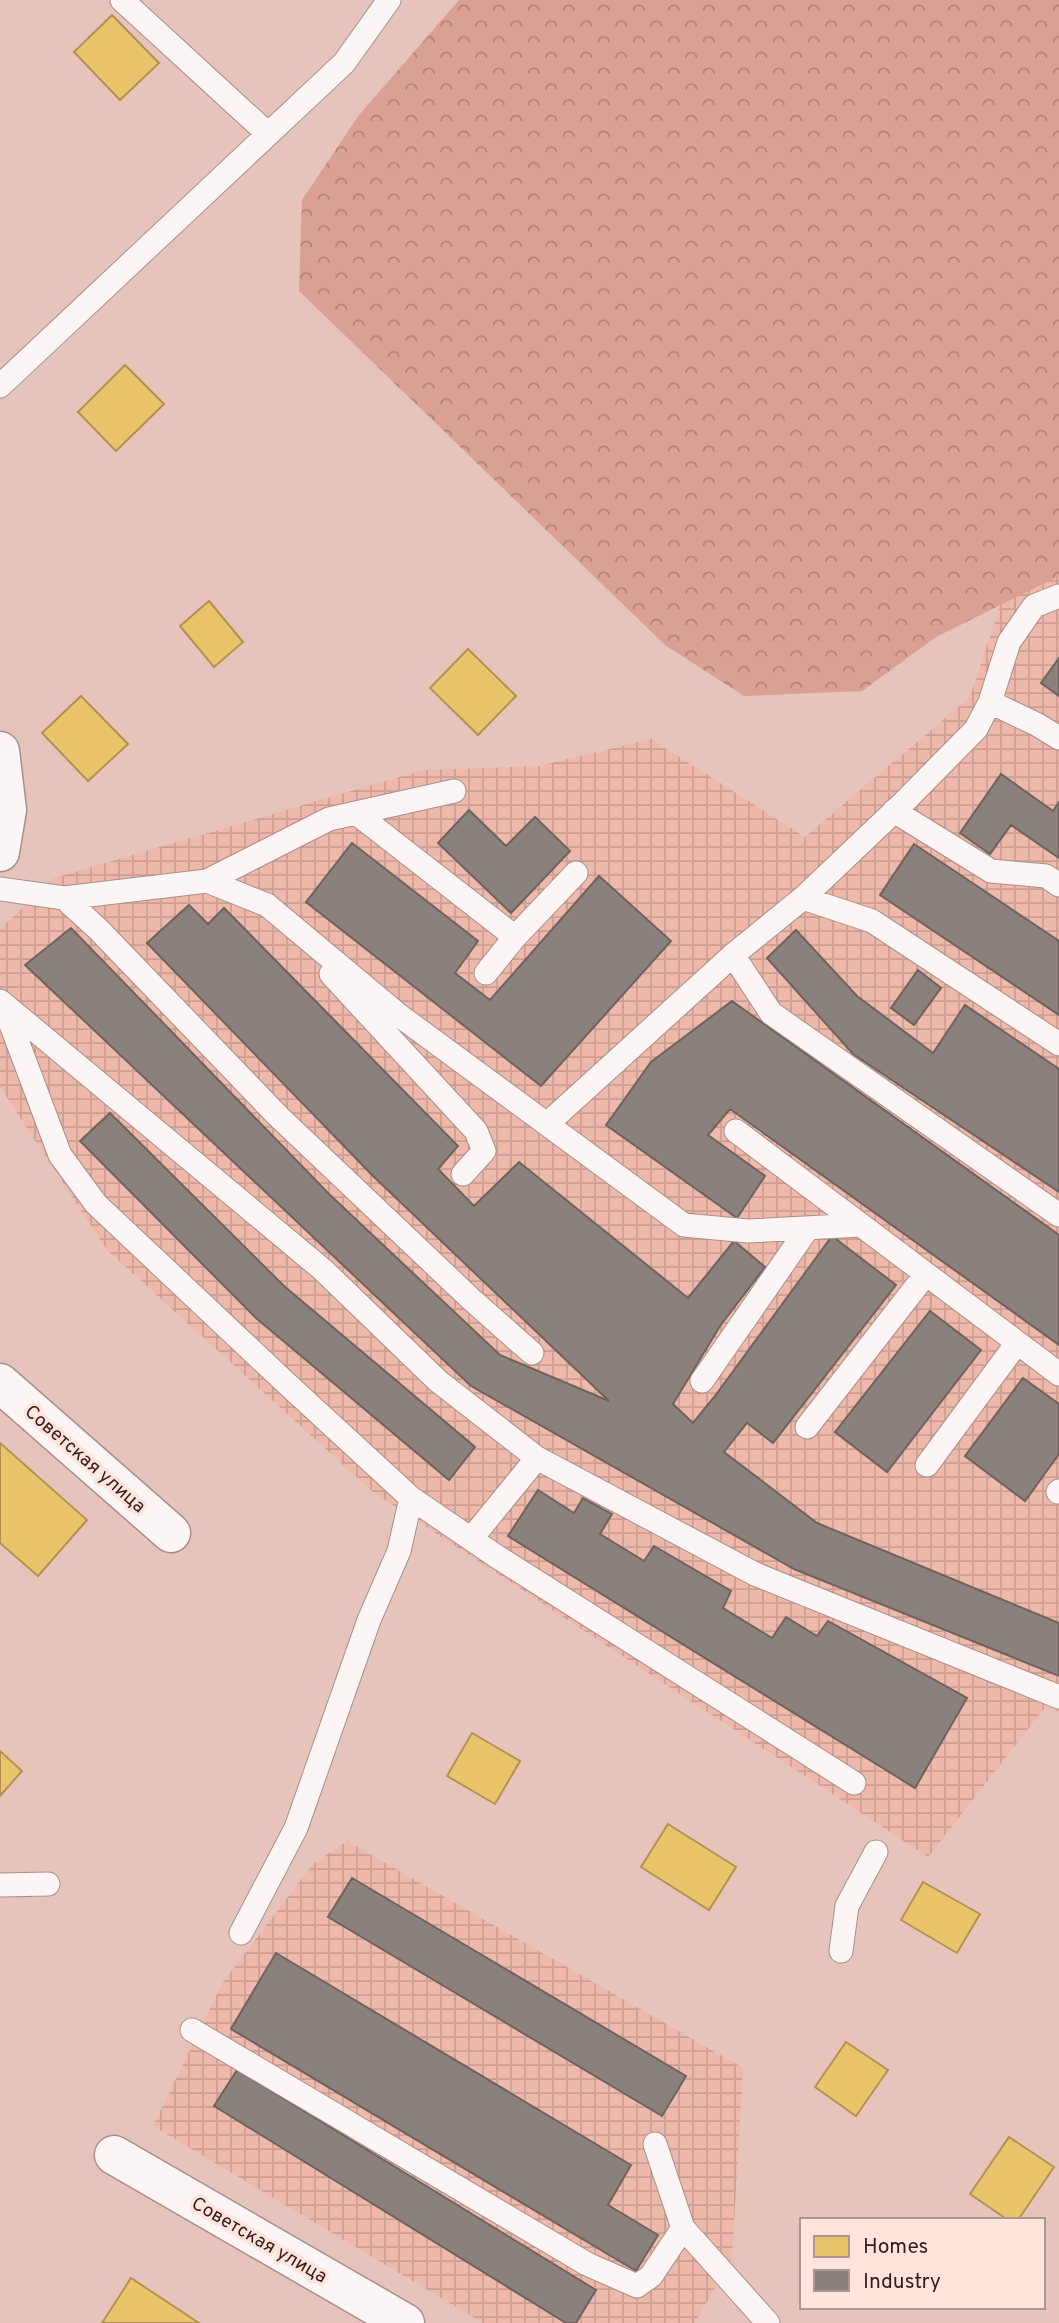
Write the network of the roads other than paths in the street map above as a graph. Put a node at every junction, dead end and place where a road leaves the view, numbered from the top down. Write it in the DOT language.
graph roads {
  1 [pos="122,0"];
  2 [pos="389,0"];
  3 [pos="268,134"];
  4 [pos="0,386"];
  5 [pos="1059,596"];
  6 [pos="990,702"];
  7 [pos="1059,738"];
  8 [pos="0,751"];
  9 [pos="454,791"];
  10 [pos="894,811"];
  11 [pos="356,813"];
  12 [pos="0,852"];
  13 [pos="576,873"];
  14 [pos="207,881"];
  15 [pos="1059,885"];
  16 [pos="0,889"];
  17 [pos="64,898"];
  18 [pos="803,898"];
  19 [pos="267,905"];
  20 [pos="515,937"];
  21 [pos="733,955"];
  22 [pos="486,973"];
  23 [pos="2,1002"];
  24 [pos="1059,1044"];
  25 [pos="547,1124"];
  26 [pos="736,1131"];
  27 [pos="463,1174"];
  28 [pos="1059,1215"];
  29 [pos="861,1225"];
  30 [pos="808,1228"];
  31 [pos="926,1274"];
  32 [pos="1017,1343"];
  33 [pos="532,1353"];
  34 [pos="1059,1374"];
  35 [pos="702,1381"];
  36 [pos="0,1383"];
  37 [pos="807,1427"];
  38 [pos="537,1458"];
  39 [pos="927,1465"];
  40 [pos="411,1498"];
  41 [pos="172,1533"];
  42 [pos="471,1539"];
  43 [pos="1059,1697"];
  44 [pos="854,1783"];
  45 [pos="876,1852"];
  46 [pos="48,1884"];
  47 [pos="0,1885"];
  48 [pos="241,1933"];
  49 [pos="841,1951"];
  50 [pos="192,2030"];
  51 [pos="655,2144"];
  52 [pos="114,2155"];
  53 [pos="683,2228"];
  54 [pos="405,2323"];
  55 [pos="768,2323"];
  1 -- 3 [label="lane"];
  2 -- 3 [label="lane"];
  3 -- 4 [label="lane"];
  5 -- 6 [label="lane"];
  6 -- 7 [label="lane"];
  6 -- 10 [label="lane"];
  8 -- 12 [label="street"];
  9 -- 11 [label="lane"];
  10 -- 15 [label="lane"];
  10 -- 18 [label="lane"];
  11 -- 14 [label="lane"];
  11 -- 20 [label="lane"];
  13 -- 20 [label="lane"];
  14 -- 17 [label="lane"];
  14 -- 19 [label="lane"];
  16 -- 17 [label="lane"];
  17 -- 33 [label="lane"];
  18 -- 21 [label="lane"];
  18 -- 24 [label="lane"];
  19 -- 25 [label="lane"];
  19 -- 27 [label="lane"];
  20 -- 22 [label="lane"];
  21 -- 25 [label="lane"];
  21 -- 28 [label="lane"];
  23 -- 38 [label="lane"];
  23 -- 40 [label="lane"];
  25 -- 30 [label="lane"];
  26 -- 29 [label="lane"];
  29 -- 30 [label="lane"];
  29 -- 31 [label="lane"];
  30 -- 35 [label="lane"];
  31 -- 32 [label="lane"];
  31 -- 37 [label="lane"];
  32 -- 34 [label="lane"];
  32 -- 39 [label="lane"];
  36 -- 41 [label="street, Советская улица"];
  38 -- 42 [label="lane"];
  38 -- 43 [label="lane"];
  40 -- 42 [label="lane"];
  40 -- 48 [label="lane"];
  42 -- 44 [label="lane"];
  45 -- 49 [label="lane"];
  46 -- 47 [label="lane"];
  50 -- 53 [label="lane"];
  51 -- 53 [label="lane"];
  52 -- 54 [label="street, Советская улица"];
  53 -- 55 [label="lane"];
}
